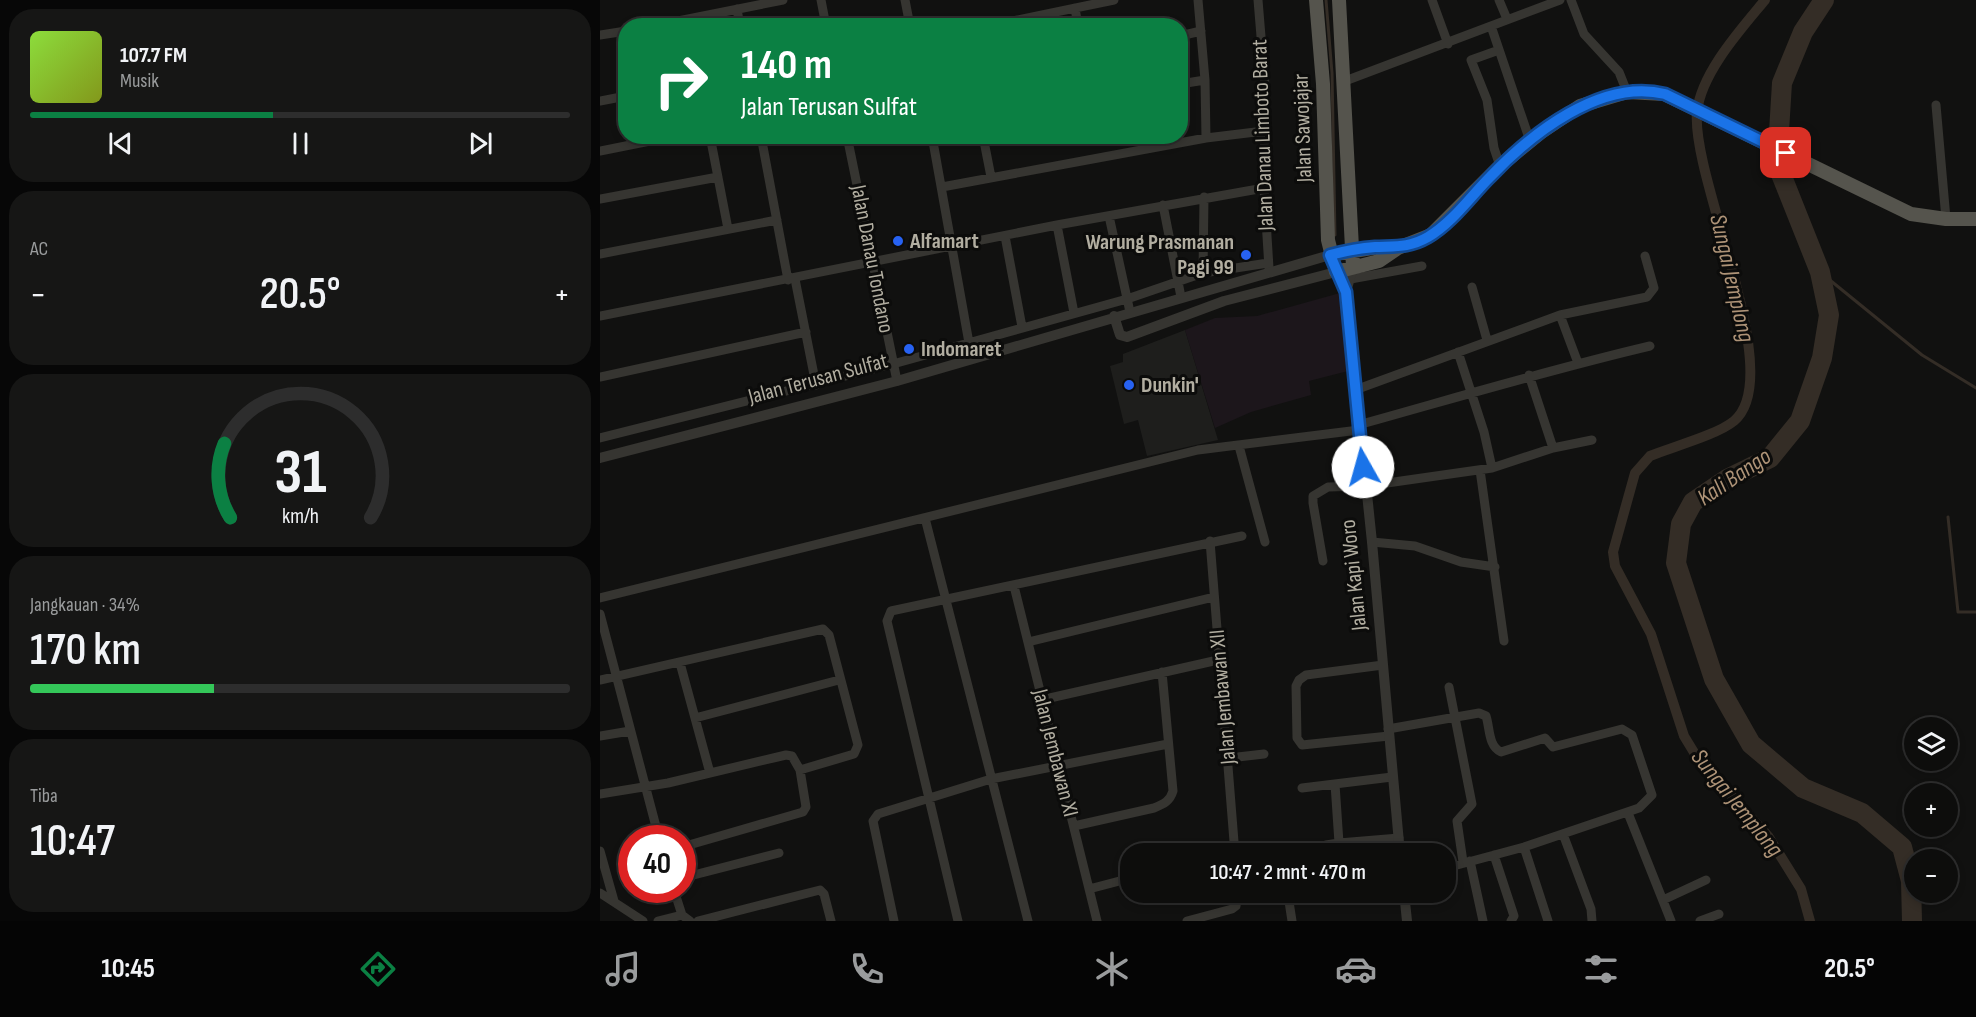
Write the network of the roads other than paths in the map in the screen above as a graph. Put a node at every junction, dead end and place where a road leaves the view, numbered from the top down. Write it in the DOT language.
graph roads {
  1 [pos="783,0"];
  2 [pos="821,0"];
  3 [pos="905,0"];
  4 [pos="1114,0"];
  5 [pos="1198,0"];
  6 [pos="1258,0"];
  7 [pos="1316,0"];
  8 [pos="1339,0"];
  9 [pos="1432,0"];
  10 [pos="1499,0"];
  11 [pos="1560,0"];
  12 [pos="1572,0"];
  13 [pos="750,3"];
  14 [pos="1075,8"];
  15 [pos="737,9"];
  16 [pos="693,18"];
  17 [pos="739,18"];
  18 [pos="824,18"];
  19 [pos="908,18"];
  20 [pos="1030,18"];
  21 [pos="1077,18"];
  22 [pos="1507,18"];
  23 [pos="1491,26"];
  24 [pos="1201,31"];
  25 [pos="618,32"];
  26 [pos="1188,34"];
  27 [pos="600,35"];
  28 [pos="1448,45"];
  29 [pos="1499,50"];
  30 [pos="1205,80"];
  31 [pos="1345,81"];
  32 [pos="1188,83"];
  33 [pos="1627,92"];
  34 [pos="618,98"];
  35 [pos="600,101"];
  36 [pos="1936,105"];
  37 [pos="1264,131"];
  38 [pos="1206,138"];
  39 [pos="1188,141"];
  40 [pos="1530,141"];
  41 [pos="635,144"];
  42 [pos="712,144"];
  43 [pos="763,144"];
  44 [pos="849,144"];
  45 [pos="934,144"];
  46 [pos="985,144"];
  47 [pos="1173,144"];
  48 [pos="600,151"];
  49 [pos="1500,166"];
  50 [pos="718,177"];
  51 [pos="992,177"];
  52 [pos="942,188"];
  53 [pos="1264,188"];
  54 [pos="1204,197"];
  55 [pos="600,200"];
  56 [pos="1163,205"];
  57 [pos="1109,216"];
  58 [pos="1946,219"];
  59 [pos="1976,219"];
  60 [pos="777,220"];
  61 [pos="1057,225"];
  62 [pos="728,228"];
  63 [pos="1005,236"];
  64 [pos="951,246"];
  65 [pos="1398,248"];
  66 [pos="1353,249"];
  67 [pos="600,254"];
  68 [pos="1330,255"];
  69 [pos="1646,256"];
  70 [pos="872,262"];
  71 [pos="1422,266"];
  72 [pos="1269,267"];
  73 [pos="1203,273"];
  74 [pos="1345,275"];
  75 [pos="792,279"];
  76 [pos="1178,284"];
  77 [pos="1220,285"];
  78 [pos="1472,287"];
  79 [pos="1181,297"];
  80 [pos="1127,299"];
  81 [pos="1224,301"];
  82 [pos="1095,308"];
  83 [pos="1130,312"];
  84 [pos="1074,314"];
  85 [pos="1560,315"];
  86 [pos="600,316"];
  87 [pos="1114,316"];
  88 [pos="1098,321"];
  89 [pos="1022,327"];
  90 [pos="806,332"];
  91 [pos="1487,340"];
  92 [pos="970,342"];
  93 [pos="1650,346"];
  94 [pos="1458,352"];
  95 [pos="975,357"];
  96 [pos="1578,363"];
  97 [pos="893,364"];
  98 [pos="1529,375"];
  99 [pos="600,376"];
  100 [pos="897,381"];
  101 [pos="816,384"];
  102 [pos="1355,390"];
  103 [pos="1472,393"];
  104 [pos="728,406"];
  105 [pos="732,424"];
  106 [pos="1358,427"];
  107 [pos="600,438"];
  108 [pos="1592,440"];
  109 [pos="1239,446"];
  110 [pos="1553,448"];
  111 [pos="600,457"];
  112 [pos="1492,468"];
  113 [pos="1480,470"];
  114 [pos="1366,486"];
  115 [pos="925,518"];
  116 [pos="1242,536"];
  117 [pos="1210,541"];
  118 [pos="1265,542"];
  119 [pos="1372,542"];
  120 [pos="1323,561"];
  121 [pos="1495,567"];
  122 [pos="1014,586"];
  123 [pos="1214,597"];
  124 [pos="600,598"];
  125 [pos="947,599"];
  126 [pos="600,614"];
  127 [pos="1504,641"];
  128 [pos="1029,642"];
  129 [pos="1218,660"];
  130 [pos="680,663"];
  131 [pos="1383,665"];
  132 [pos="1162,672"];
  133 [pos="617,676"];
  134 [pos="600,680"];
  135 [pos="840,681"];
  136 [pos="1449,687"];
  137 [pos="1041,700"];
  138 [pos="695,718"];
  139 [pos="1455,718"];
  140 [pos="630,731"];
  141 [pos="1389,732"];
  142 [pos="600,736"];
  143 [pos="1168,744"];
  144 [pos="1264,754"];
  145 [pos="1229,758"];
  146 [pos="1058,766"];
  147 [pos="800,770"];
  148 [pos="710,773"];
  149 [pos="1392,777"];
  150 [pos="991,779"];
  151 [pos="1335,784"];
  152 [pos="646,786"];
  153 [pos="1302,788"];
  154 [pos="600,794"];
  155 [pos="929,797"];
  156 [pos="1628,813"];
  157 [pos="656,825"];
  158 [pos="1074,826"];
  159 [pos="1563,834"];
  160 [pos="1399,838"];
  161 [pos="1234,843"];
  162 [pos="1339,843"];
  163 [pos="1399,843"];
  164 [pos="696,844"];
  165 [pos="1524,847"];
  166 [pos="600,851"];
  167 [pos="779,853"];
  168 [pos="1494,855"];
  169 [pos="1467,861"];
  170 [pos="1456,865"];
  171 [pos="696,874"];
  172 [pos="1706,880"];
  173 [pos="1120,881"];
  174 [pos="1089,889"];
  175 [pos="600,893"];
  176 [pos="1663,900"];
  177 [pos="614,901"];
  178 [pos="680,903"];
  179 [pos="1236,903"];
  180 [pos="1289,903"];
  181 [pos="1405,903"];
  182 [pos="1719,914"];
  183 [pos="686,918"];
  184 [pos="643,921"];
  185 [pos="658,921"];
  186 [pos="698,921"];
  187 [pos="831,921"];
  188 [pos="894,921"];
  189 [pos="958,921"];
  190 [pos="1028,921"];
  191 [pos="1097,921"];
  192 [pos="1187,921"];
  193 [pos="1292,921"];
  194 [pos="1407,921"];
  195 [pos="1483,921"];
  196 [pos="1511,921"];
  197 [pos="1548,921"];
  198 [pos="1592,921"];
  199 [pos="1671,921"];
  200 [pos="1700,921"];
  1 -- 13 [label="street"];
  2 -- 18 [label="street"];
  3 -- 19 [label="street"];
  4 -- 14 [label="street"];
  5 -- 24 [label="street"];
  6 -- 37 [label="street, Jalan Danau Limboto Barat"];
  7 -- 68 [label="main road, Jalan Sawojajar"];
  8 -- 31 [label="main road, Jalan Sawojajar"];
  9 -- 28 [label="street"];
  10 -- 22 [label="street"];
  11 -- 22 [label="street"];
  12 -- 33 [label="street"];
  13 -- 15 [label="street"];
  14 -- 20 [label="street"];
  14 -- 21 [label="street"];
  15 -- 16 [label="street"];
  15 -- 17 [label="street"];
  22 -- 23 [label="street"];
  23 -- 28 [label="street"];
  23 -- 29 [label="street"];
  24 -- 26 [label="street"];
  24 -- 30 [label="street"];
  25 -- 27 [label="street"];
  28 -- 31 [label="street"];
  29 -- 40 [label="street"];
  29 -- 49 [label="street"];
  30 -- 32 [label="street"];
  30 -- 38 [label="street"];
  31 -- 66 [label="main road, Jalan Sawojajar"];
  33 -- 40 [label="main road, Jalan Terusan Sulfat"];
  33 -- 58 [label="main road, Jalan Terusan Sulfat"];
  34 -- 35 [label="street"];
  36 -- 58 [label="street"];
  37 -- 38 [label="street"];
  37 -- 53 [label="street, Jalan Danau Limboto Barat"];
  38 -- 39 [label="street"];
  40 -- 49 [label="main road, Jalan Terusan Sulfat"];
  41 -- 48 [label="street"];
  42 -- 50 [label="street"];
  43 -- 60 [label="street"];
  44 -- 70 [label="street, Jalan Danau Tondano"];
  45 -- 52 [label="street"];
  46 -- 51 [label="street"];
  47 -- 51 [label="street"];
  49 -- 65 [label="main road, Jalan Terusan Sulfat"];
  50 -- 55 [label="street"];
  50 -- 62 [label="street"];
  51 -- 52 [label="street"];
  52 -- 64 [label="street"];
  53 -- 54 [label="street"];
  53 -- 72 [label="street, Jalan Danau Limboto Barat"];
  54 -- 56 [label="street"];
  54 -- 73 [label="street"];
  56 -- 57 [label="street"];
  56 -- 76 [label="street"];
  57 -- 61 [label="street"];
  57 -- 80 [label="street"];
  58 -- 59 [label="main road, Jalan Terusan Sulfat"];
  60 -- 62 [label="street"];
  60 -- 75 [label="street"];
  61 -- 63 [label="street"];
  61 -- 84 [label="street"];
  62 -- 67 [label="street"];
  63 -- 64 [label="street"];
  63 -- 89 [label="street"];
  64 -- 70 [label="street"];
  64 -- 92 [label="street"];
  65 -- 66 [label="main road, Jalan Terusan Sulfat"];
  65 -- 74 [label="main road, Jalan Terusan Sulfat"];
  66 -- 68 [label="main road, Jalan Terusan Sulfat"];
  66 -- 74 [label="main road, Jalan Kapi Woro"];
  68 -- 72 [label="street, Jalan Terusan Sulfat"];
  68 -- 74 [label="main road"];
  69 -- 85 [label="street"];
  70 -- 75 [label="street"];
  70 -- 97 [label="street, Jalan Danau Tondano"];
  71 -- 74 [label="street"];
  72 -- 73 [label="street"];
  72 -- 77 [label="street, Jalan Terusan Sulfat"];
  73 -- 76 [label="street"];
  74 -- 81 [label="street, Jalan Terusan Sulfat"];
  74 -- 102 [label="street, Jalan Kapi Woro"];
  75 -- 86 [label="street"];
  75 -- 90 [label="street"];
  76 -- 79 [label="street"];
  76 -- 80 [label="street"];
  77 -- 79 [label="street, Jalan Terusan Sulfat"];
  77 -- 81 [label="street"];
  78 -- 91 [label="street"];
  79 -- 83 [label="street, Jalan Terusan Sulfat"];
  80 -- 82 [label="street"];
  80 -- 83 [label="street"];
  81 -- 87 [label="street, Jalan Terusan Sulfat"];
  82 -- 84 [label="street"];
  82 -- 88 [label="street"];
  83 -- 87 [label="street, Jalan Terusan Sulfat"];
  84 -- 89 [label="street"];
  85 -- 91 [label="street"];
  85 -- 96 [label="street"];
  87 -- 88 [label="street, Jalan Terusan Sulfat"];
  88 -- 95 [label="street, Jalan Terusan Sulfat"];
  89 -- 92 [label="street"];
  90 -- 99 [label="street"];
  90 -- 101 [label="street"];
  91 -- 94 [label="street"];
  92 -- 95 [label="street"];
  92 -- 97 [label="street"];
  93 -- 96 [label="street"];
  94 -- 102 [label="street"];
  94 -- 103 [label="street"];
  95 -- 100 [label="street, Jalan Terusan Sulfat"];
  96 -- 98 [label="street"];
  97 -- 100 [label="street, Jalan Danau Tondano"];
  97 -- 101 [label="street"];
  98 -- 103 [label="street"];
  98 -- 110 [label="street"];
  100 -- 105 [label="street, Jalan Terusan Sulfat"];
  101 -- 104 [label="street"];
  102 -- 106 [label="street, Jalan Kapi Woro"];
  103 -- 106 [label="street"];
  103 -- 112 [label="street"];
  104 -- 105 [label="street"];
  104 -- 107 [label="street"];
  105 -- 111 [label="street, Jalan Terusan Sulfat"];
  106 -- 109 [label="street"];
  106 -- 114 [label="street, Jalan Kapi Woro"];
  108 -- 110 [label="street"];
  109 -- 115 [label="street"];
  109 -- 118 [label="street"];
  110 -- 112 [label="street"];
  112 -- 113 [label="street"];
  113 -- 114 [label="street"];
  113 -- 121 [label="street"];
  114 -- 119 [label="street, Jalan Kapi Woro"];
  114 -- 120 [label="street"];
  115 -- 124 [label="street"];
  115 -- 125 [label="street"];
  116 -- 117 [label="street"];
  117 -- 122 [label="street"];
  117 -- 123 [label="street, Jalan Jembawan XII"];
  119 -- 121 [label="street"];
  119 -- 131 [label="street, Jalan Kapi Woro"];
  121 -- 127 [label="street"];
  122 -- 125 [label="street"];
  122 -- 128 [label="street, Jalan Jembawan XI"];
  123 -- 128 [label="street"];
  123 -- 129 [label="street, Jalan Jembawan XII"];
  125 -- 150 [label="street"];
  125 -- 155 [label="street"];
  126 -- 133 [label="street"];
  128 -- 137 [label="street, Jalan Jembawan XI"];
  129 -- 132 [label="street"];
  129 -- 145 [label="street, Jalan Jembawan XII"];
  130 -- 133 [label="street"];
  130 -- 135 [label="street"];
  130 -- 138 [label="street"];
  131 -- 141 [label="street, Jalan Kapi Woro"];
  131 -- 141 [label="street"];
  132 -- 137 [label="street"];
  132 -- 143 [label="street"];
  133 -- 134 [label="street"];
  133 -- 140 [label="street"];
  135 -- 138 [label="street"];
  135 -- 147 [label="street"];
  136 -- 139 [label="street"];
  137 -- 146 [label="street, Jalan Jembawan XI"];
  138 -- 148 [label="street"];
  139 -- 141 [label="street"];
  139 -- 156 [label="street"];
  139 -- 169 [label="street"];
  140 -- 142 [label="street"];
  140 -- 152 [label="street"];
  141 -- 149 [label="street, Jalan Kapi Woro"];
  143 -- 146 [label="street"];
  143 -- 158 [label="street"];
  144 -- 145 [label="street"];
  145 -- 161 [label="street, Jalan Jembawan XII"];
  146 -- 150 [label="street"];
  146 -- 158 [label="street, Jalan Jembawan XI"];
  147 -- 148 [label="street"];
  147 -- 164 [label="street"];
  148 -- 152 [label="street"];
  149 -- 151 [label="street"];
  149 -- 160 [label="street, Jalan Kapi Woro"];
  150 -- 155 [label="street"];
  150 -- 190 [label="street"];
  151 -- 153 [label="street"];
  151 -- 162 [label="street"];
  152 -- 154 [label="street"];
  152 -- 157 [label="street"];
  155 -- 188 [label="street"];
  155 -- 189 [label="street"];
  156 -- 159 [label="street"];
  156 -- 176 [label="street"];
  158 -- 174 [label="street, Jalan Jembawan XI"];
  159 -- 165 [label="street"];
  159 -- 198 [label="street"];
  160 -- 162 [label="street"];
  160 -- 163 [label="street, Jalan Kapi Woro"];
  165 -- 168 [label="street"];
  165 -- 197 [label="street"];
  166 -- 177 [label="street"];
  167 -- 171 [label="street"];
  168 -- 169 [label="street"];
  168 -- 196 [label="street"];
  169 -- 170 [label="street"];
  169 -- 195 [label="street"];
  172 -- 176 [label="street"];
  173 -- 174 [label="street"];
  174 -- 191 [label="street, Jalan Jembawan XI"];
  175 -- 177 [label="street"];
  176 -- 199 [label="street"];
  177 -- 184 [label="street"];
  178 -- 183 [label="street"];
  179 -- 192 [label="street"];
  180 -- 193 [label="street"];
  181 -- 194 [label="street"];
  182 -- 200 [label="street"];
  183 -- 185 [label="street"];
  186 -- 187 [label="street"];
}
